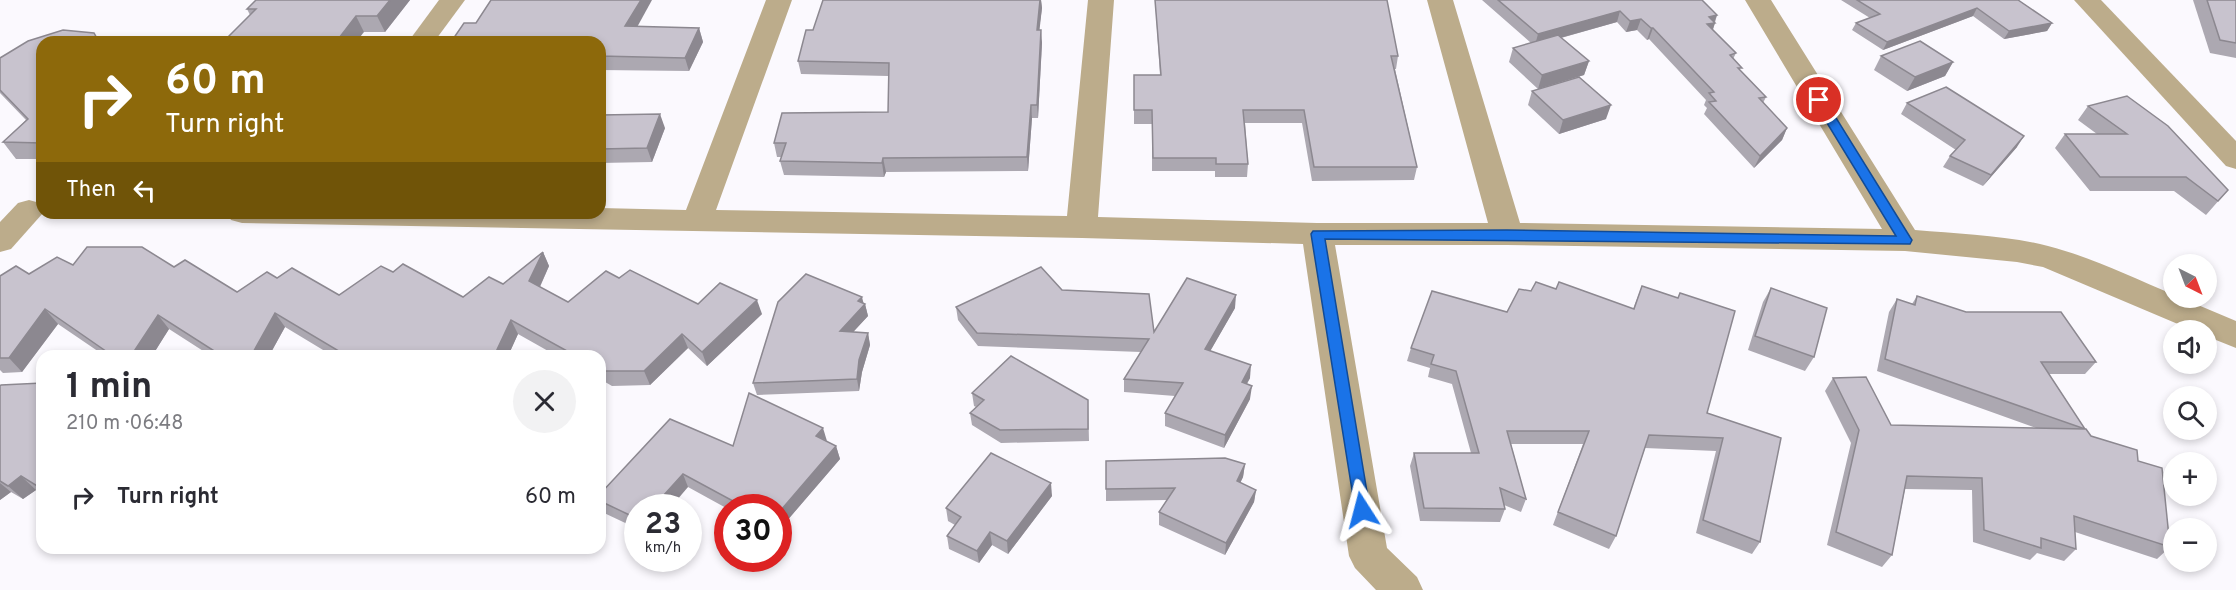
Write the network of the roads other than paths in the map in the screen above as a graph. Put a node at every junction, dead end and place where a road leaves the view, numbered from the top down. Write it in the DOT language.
graph roads {
  1 [pos="452,0"];
  2 [pos="779,0"];
  3 [pos="1101,0"];
  4 [pos="1440,0"];
  5 [pos="1758,0"];
  6 [pos="2087,0"];
  7 [pos="425,36"];
  8 [pos="2236,159"];
  9 [pos="24,210"];
  10 [pos="596,219"];
  11 [pos="697,221"];
  12 [pos="1082,227"];
  13 [pos="1317,234"];
  14 [pos="1507,234"];
  15 [pos="0,240"];
  16 [pos="1905,240"];
  17 [pos="2234,331"];
  18 [pos="1403,590"];
  1 -- 7 [label="street"];
  2 -- 11 [label="street"];
  3 -- 12 [label="street"];
  4 -- 14 [label="street"];
  5 -- 16 [label="street"];
  6 -- 8 [label="street"];
  9 -- 15 [label="street"];
  10 -- 11 [label="street"];
  11 -- 12 [label="street"];
  12 -- 13 [label="street"];
  13 -- 14 [label="street"];
  13 -- 18 [label="street"];
  14 -- 16 [label="street"];
  16 -- 17 [label="street"];
}
